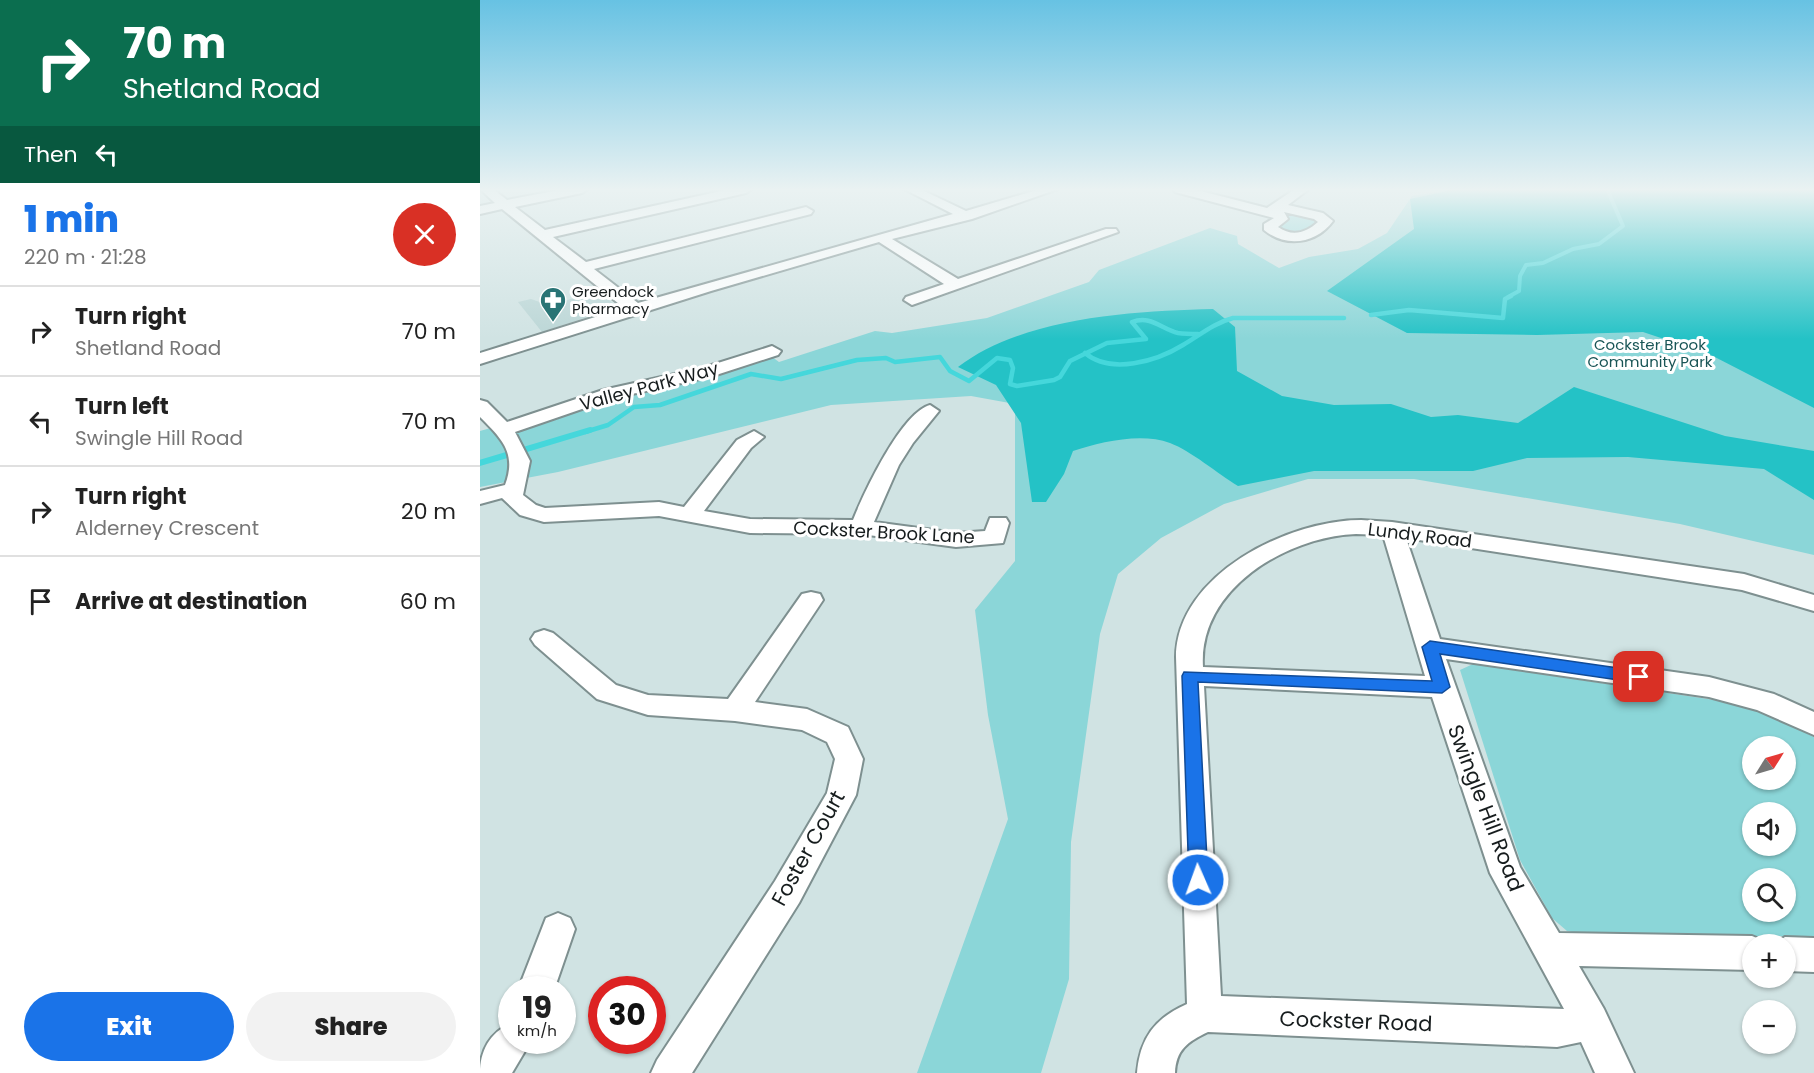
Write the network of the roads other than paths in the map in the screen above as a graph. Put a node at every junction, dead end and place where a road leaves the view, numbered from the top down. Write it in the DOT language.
graph roads {
  1 [pos="547,239"];
  2 [pos="694,239"];
  3 [pos="873,239"];
  4 [pos="883,239"];
  5 [pos="1090,239"];
  6 [pos="583,267"];
  7 [pos="956,285"];
  8 [pos="912,300"];
  9 [pos="637,310"];
  10 [pos="769,355"];
  11 [pos="480,359"];
  12 [pos="480,406"];
  13 [pos="918,416"];
  14 [pos="502,430"];
  15 [pos="743,441"];
  16 [pos="513,489"];
  17 [pos="480,498"];
  18 [pos="689,515"];
  19 [pos="998,523"];
  20 [pos="861,527"];
  21 [pos="1392,529"];
  22 [pos="811,600"];
  23 [pos="1814,603"];
  24 [pos="544,639"];
  25 [pos="1430,647"];
  26 [pos="1190,676"];
  27 [pos="1442,687"];
  28 [pos="735,710"];
  29 [pos="1814,724"];
  30 [pos="558,929"];
  31 [pos="1548,949"];
  32 [pos="1742,953"];
  33 [pos="1796,954"];
  34 [pos="1814,955"];
  35 [pos="541,976"];
  36 [pos="1207,1014"];
  37 [pos="1591,1022"];
  38 [pos="503,1054"];
  39 [pos="490,1073"];
  40 [pos="670,1073"];
  41 [pos="1156,1073"];
  42 [pos="1615,1073"];
  1 -- 6 [label="street"];
  2 -- 6 [label="street"];
  3 -- 9 [label="street"];
  4 -- 7 [label="street"];
  5 -- 7 [label="street"];
  6 -- 9 [label="street"];
  7 -- 8 [label="street"];
  9 -- 11 [label="street"];
  10 -- 14 [label="street, Valley Park Way"];
  12 -- 14 [label="street"];
  13 -- 20 [label="street"];
  14 -- 16 [label="street"];
  15 -- 18 [label="street"];
  16 -- 17 [label="street"];
  16 -- 18 [label="street, Cockster Brook Lane"];
  18 -- 20 [label="street, Cockster Brook Lane"];
  19 -- 20 [label="street, Cockster Brook Lane"];
  21 -- 23 [label="street, Lundy Road"];
  21 -- 25 [label="street, Swingle Hill Road"];
  21 -- 26 [label="street, Lundy Road"];
  22 -- 28 [label="street"];
  24 -- 28 [label="street, Foster Court"];
  25 -- 27 [label="street, Swingle Hill Road"];
  25 -- 29 [label="street"];
  26 -- 27 [label="street"];
  26 -- 36 [label="street, Lundy Road"];
  27 -- 31 [label="street, Swingle Hill Road"];
  28 -- 40 [label="street, Foster Court"];
  30 -- 35 [label="street"];
  31 -- 32 [label="street"];
  31 -- 37 [label="street, Swingle Hill Road"];
  33 -- 34 [label="street"];
  36 -- 37 [label="street, Cockster Road"];
  36 -- 41 [label="street, Cockster Road"];
  37 -- 42 [label="street, Swingle Hill Road"];
  38 -- 39 [label="street"];
}
